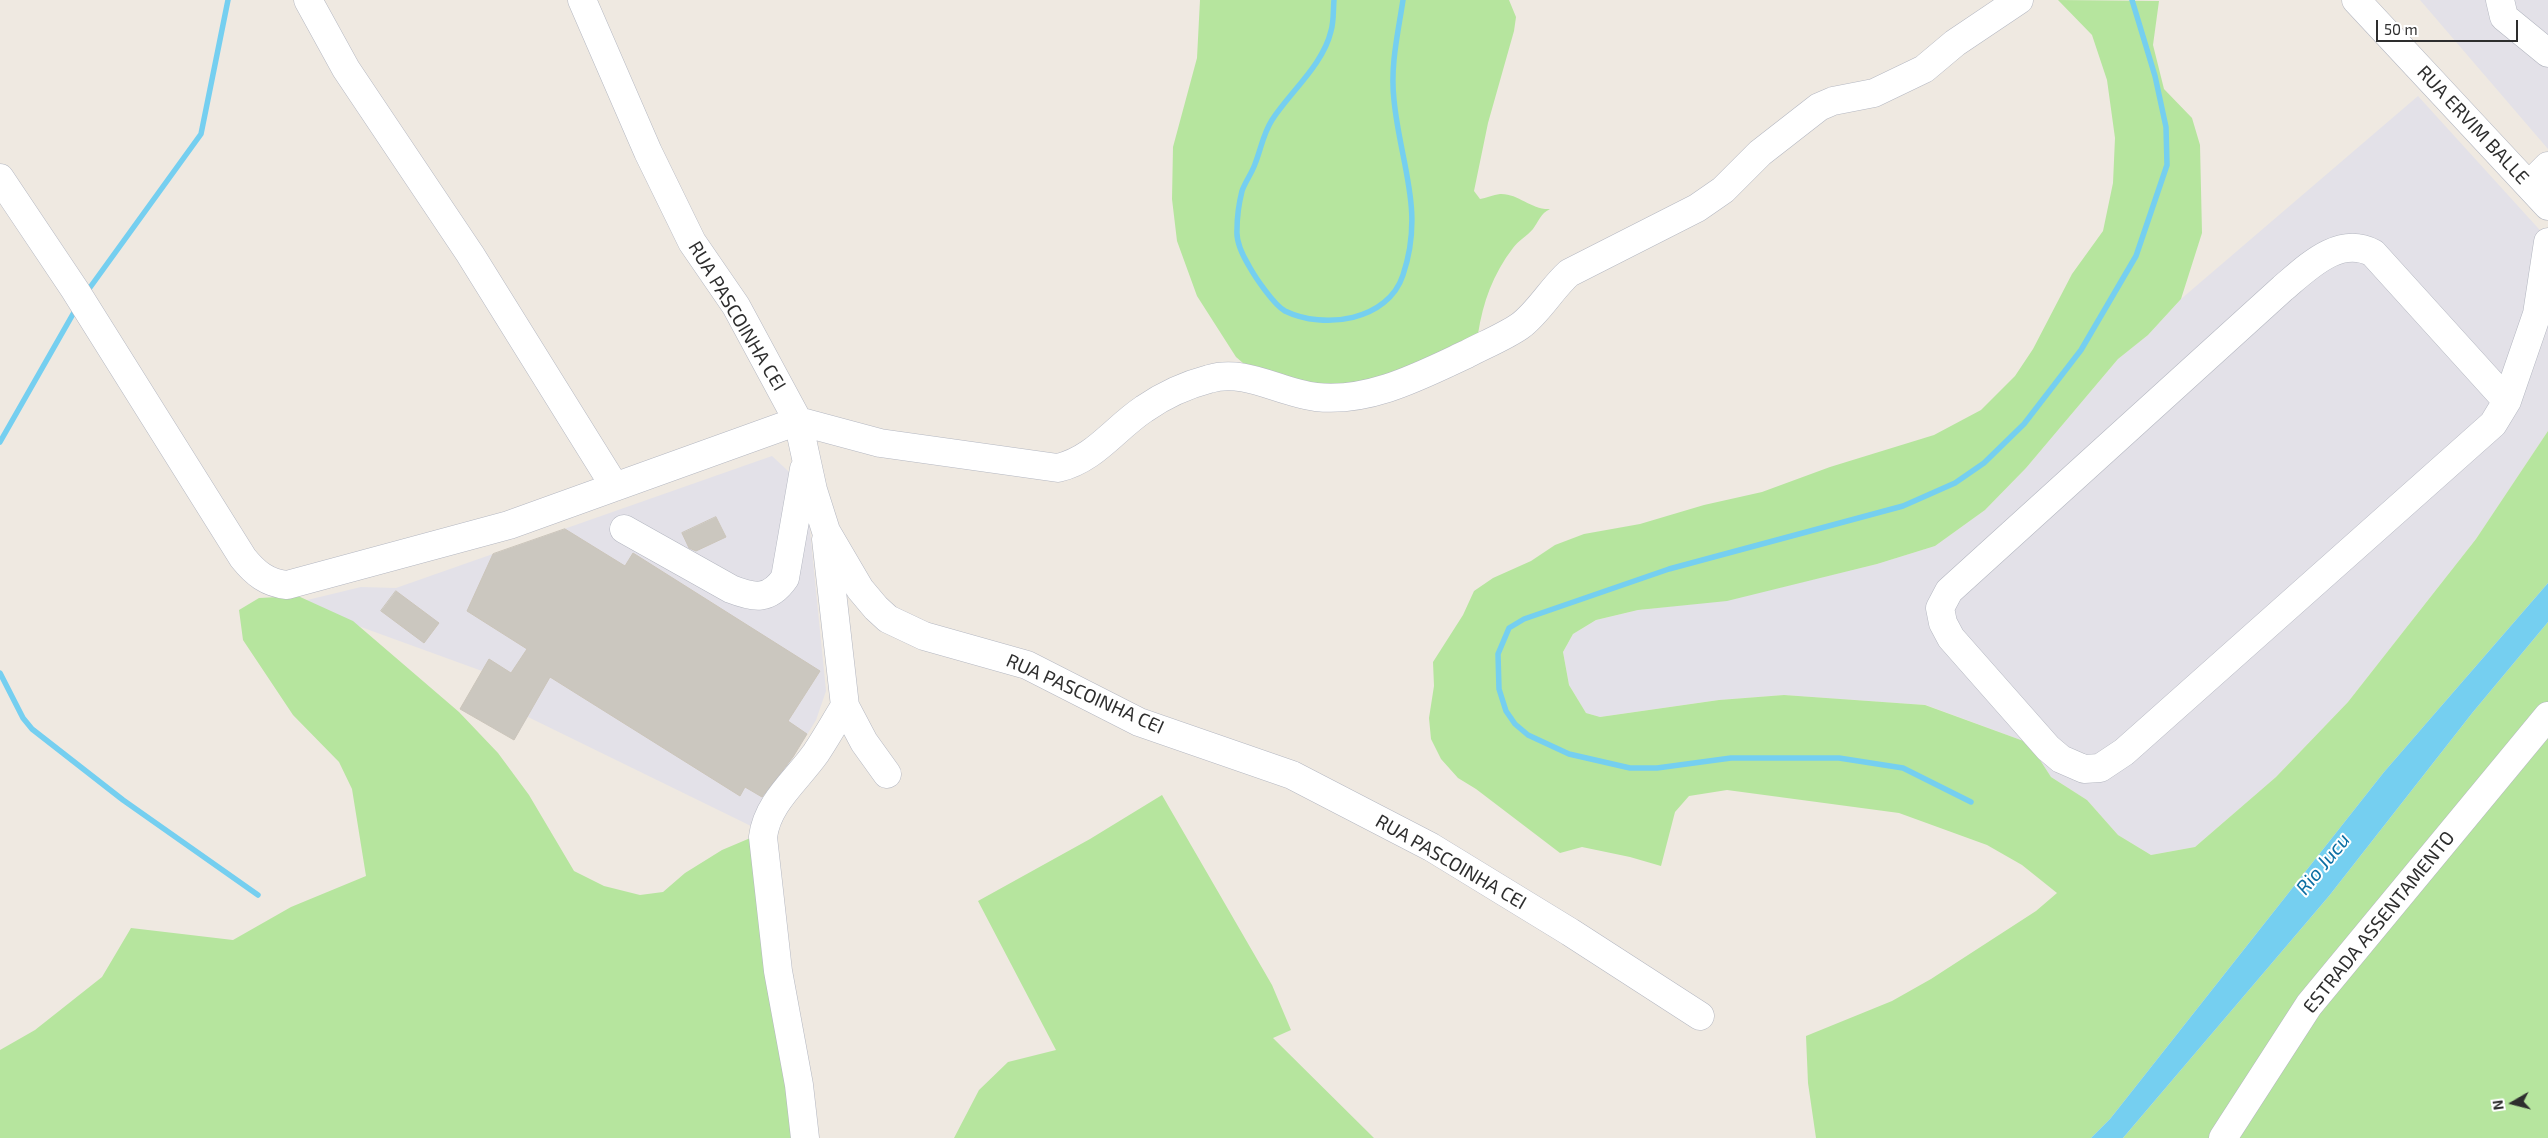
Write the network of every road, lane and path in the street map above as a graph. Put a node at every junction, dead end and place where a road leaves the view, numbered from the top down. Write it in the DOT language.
graph roads {
  1 [pos="308,0"];
  2 [pos="582,0"];
  3 [pos="2019,0"];
  4 [pos="2356,0"];
  5 [pos="2500,0"];
  6 [pos="2548,53"];
  7 [pos="2548,166"];
  8 [pos="0,178"];
  9 [pos="2529,185"];
  10 [pos="2548,206"];
  11 [pos="2548,242"];
  12 [pos="2507,401"];
  13 [pos="798,420"];
  14 [pos="806,458"];
  15 [pos="615,487"];
  16 [pos="624,529"];
  17 [pos="826,531"];
  18 [pos="845,706"];
  19 [pos="2548,716"];
  20 [pos="887,774"];
  21 [pos="1700,1016"];
  22 [pos="805,1138"];
  23 [pos="2223,1138"];
  1 -- 15 [label="street"];
  2 -- 13 [label="street, RUA PASCOINHA CEI"];
  3 -- 13 [label="street"];
  4 -- 9 [label="street, RUA ERVIM BALLE"];
  5 -- 6 [label="street"];
  7 -- 9 [label="street"];
  8 -- 15 [label="street"];
  9 -- 10 [label="street, RUA ERVIM BALLE"];
  11 -- 12 [label="street"];
  12 -- 12 [label="street"];
  13 -- 14 [label="street, RUA PASCOINHA CEI"];
  13 -- 15 [label="street"];
  14 -- 16 [label="street"];
  14 -- 17 [label="street, RUA PASCOINHA CEI"];
  17 -- 18 [label="street"];
  17 -- 21 [label="street, RUA PASCOINHA CEI"];
  18 -- 20 [label="street"];
  18 -- 22 [label="street"];
  19 -- 23 [label="street, ESTRADA ASSENTAMENTO"];
}
